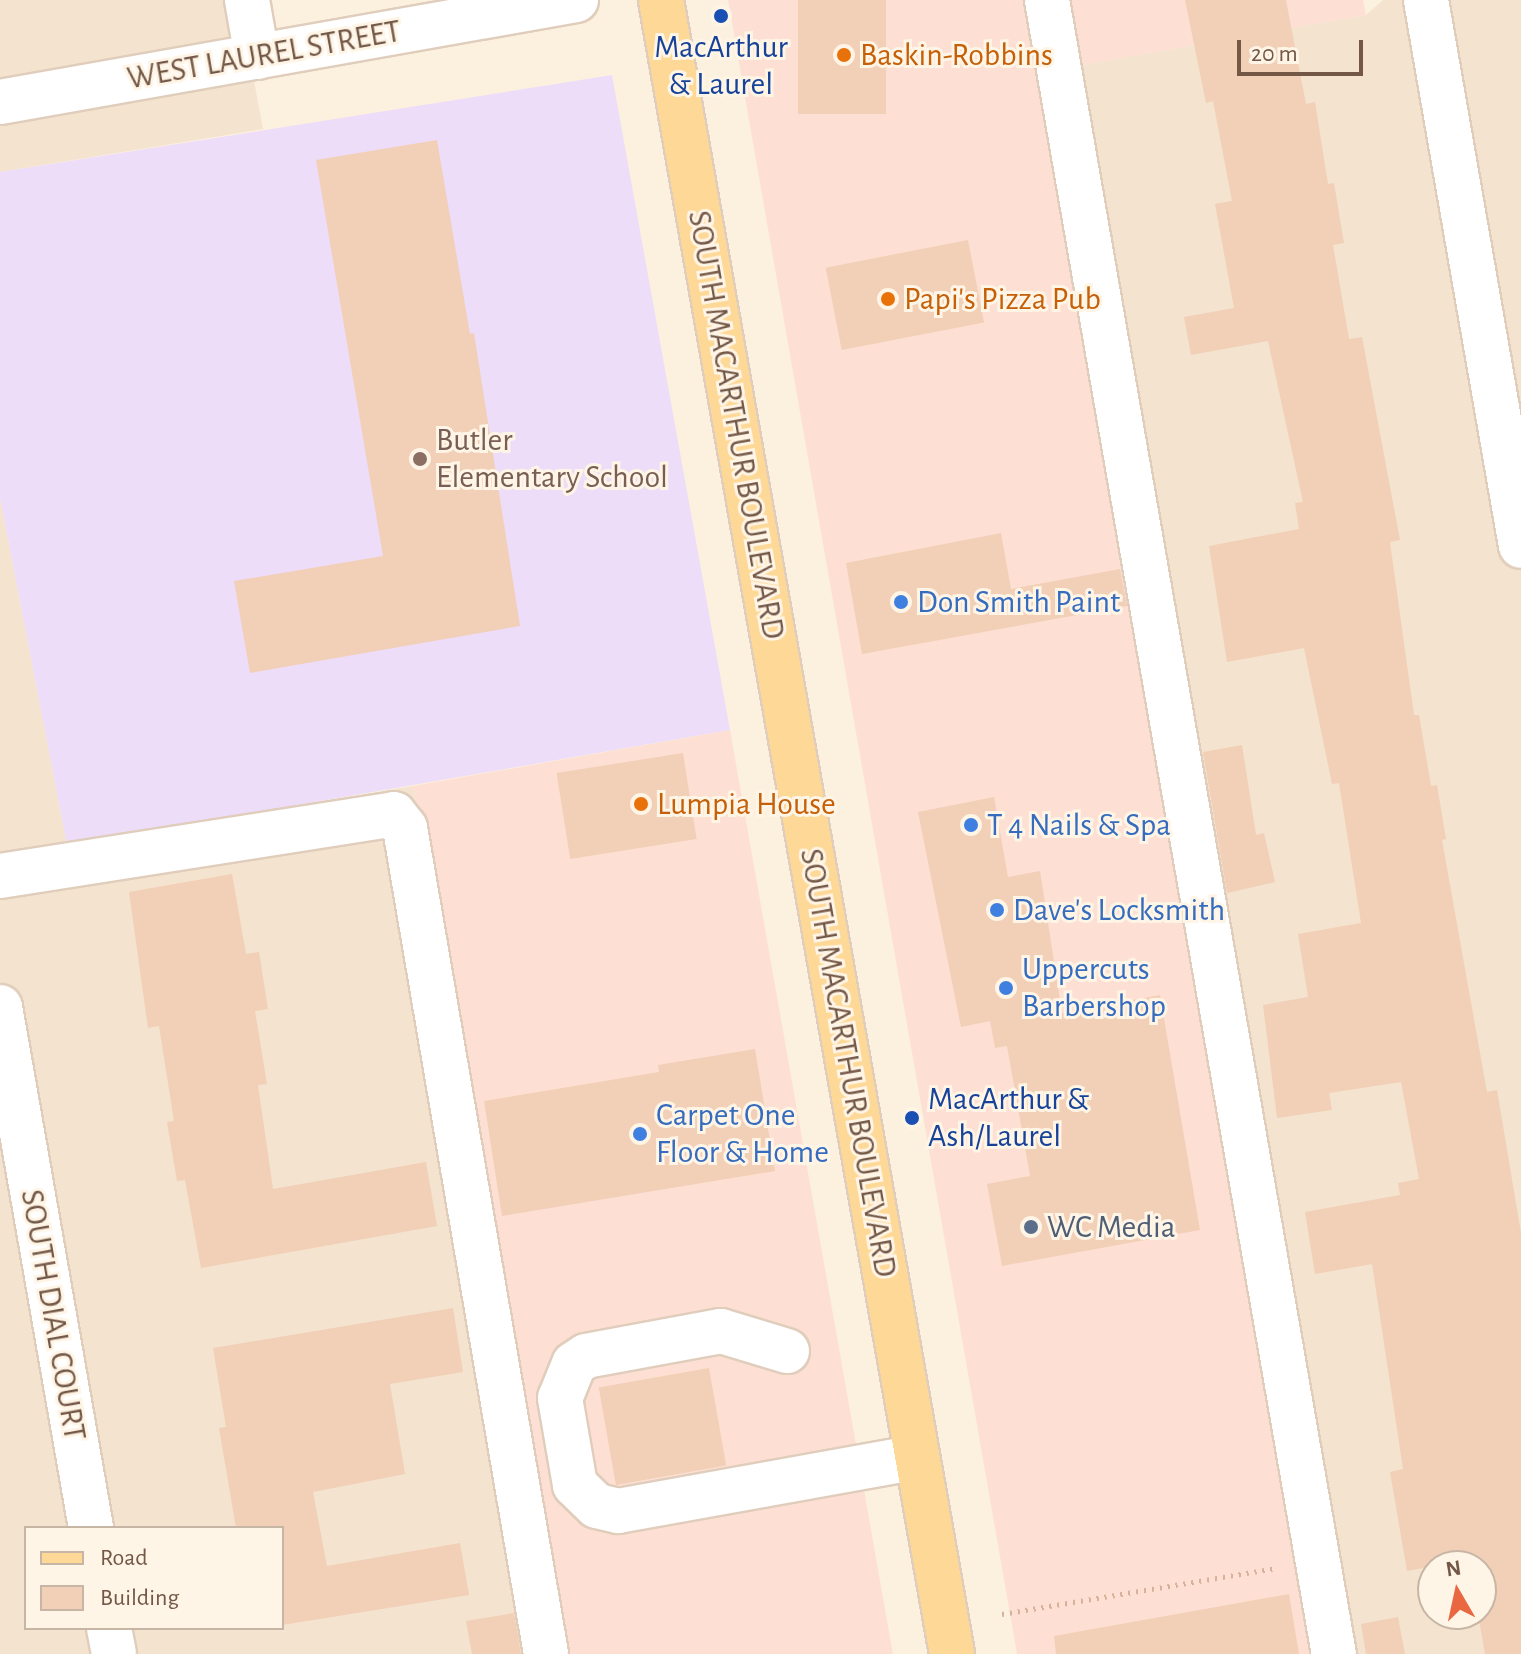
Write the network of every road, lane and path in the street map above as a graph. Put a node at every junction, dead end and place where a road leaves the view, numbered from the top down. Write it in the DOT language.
graph roads {
  1 [pos="247,0"];
  2 [pos="576,0"];
  3 [pos="661,0"];
  4 [pos="1047,0"];
  5 [pos="1426,0"];
  6 [pos="257,57"];
  7 [pos="0,102"];
  8 [pos="1521,546"];
  9 [pos="0,876"];
  10 [pos="0,1007"];
  11 [pos="787,1351"];
  12 [pos="917,1457"];
  13 [pos="91,1526"];
  14 [pos="1276,1568"];
  15 [pos="1002,1614"];
  16 [pos="109,1630"];
  17 [pos="114,1654"];
  18 [pos="546,1654"];
  19 [pos="952,1654"];
  20 [pos="1334,1654"];
  1 -- 6 [label="street"];
  2 -- 6 [label="street, WEST LAUREL STREET"];
  3 -- 12 [label="main road, SOUTH MACARTHUR BOULEVARD"];
  4 -- 20 [label="street"];
  5 -- 8 [label="street"];
  6 -- 7 [label="street, WEST LAUREL STREET"];
  9 -- 18 [label="street"];
  10 -- 13 [label="street, SOUTH DIAL COURT"];
  11 -- 12 [label="street"];
  12 -- 19 [label="main road, SOUTH MACARTHUR BOULEVARD"];
  14 -- 15 [label="path"];
  16 -- 17 [label="street"];
}
